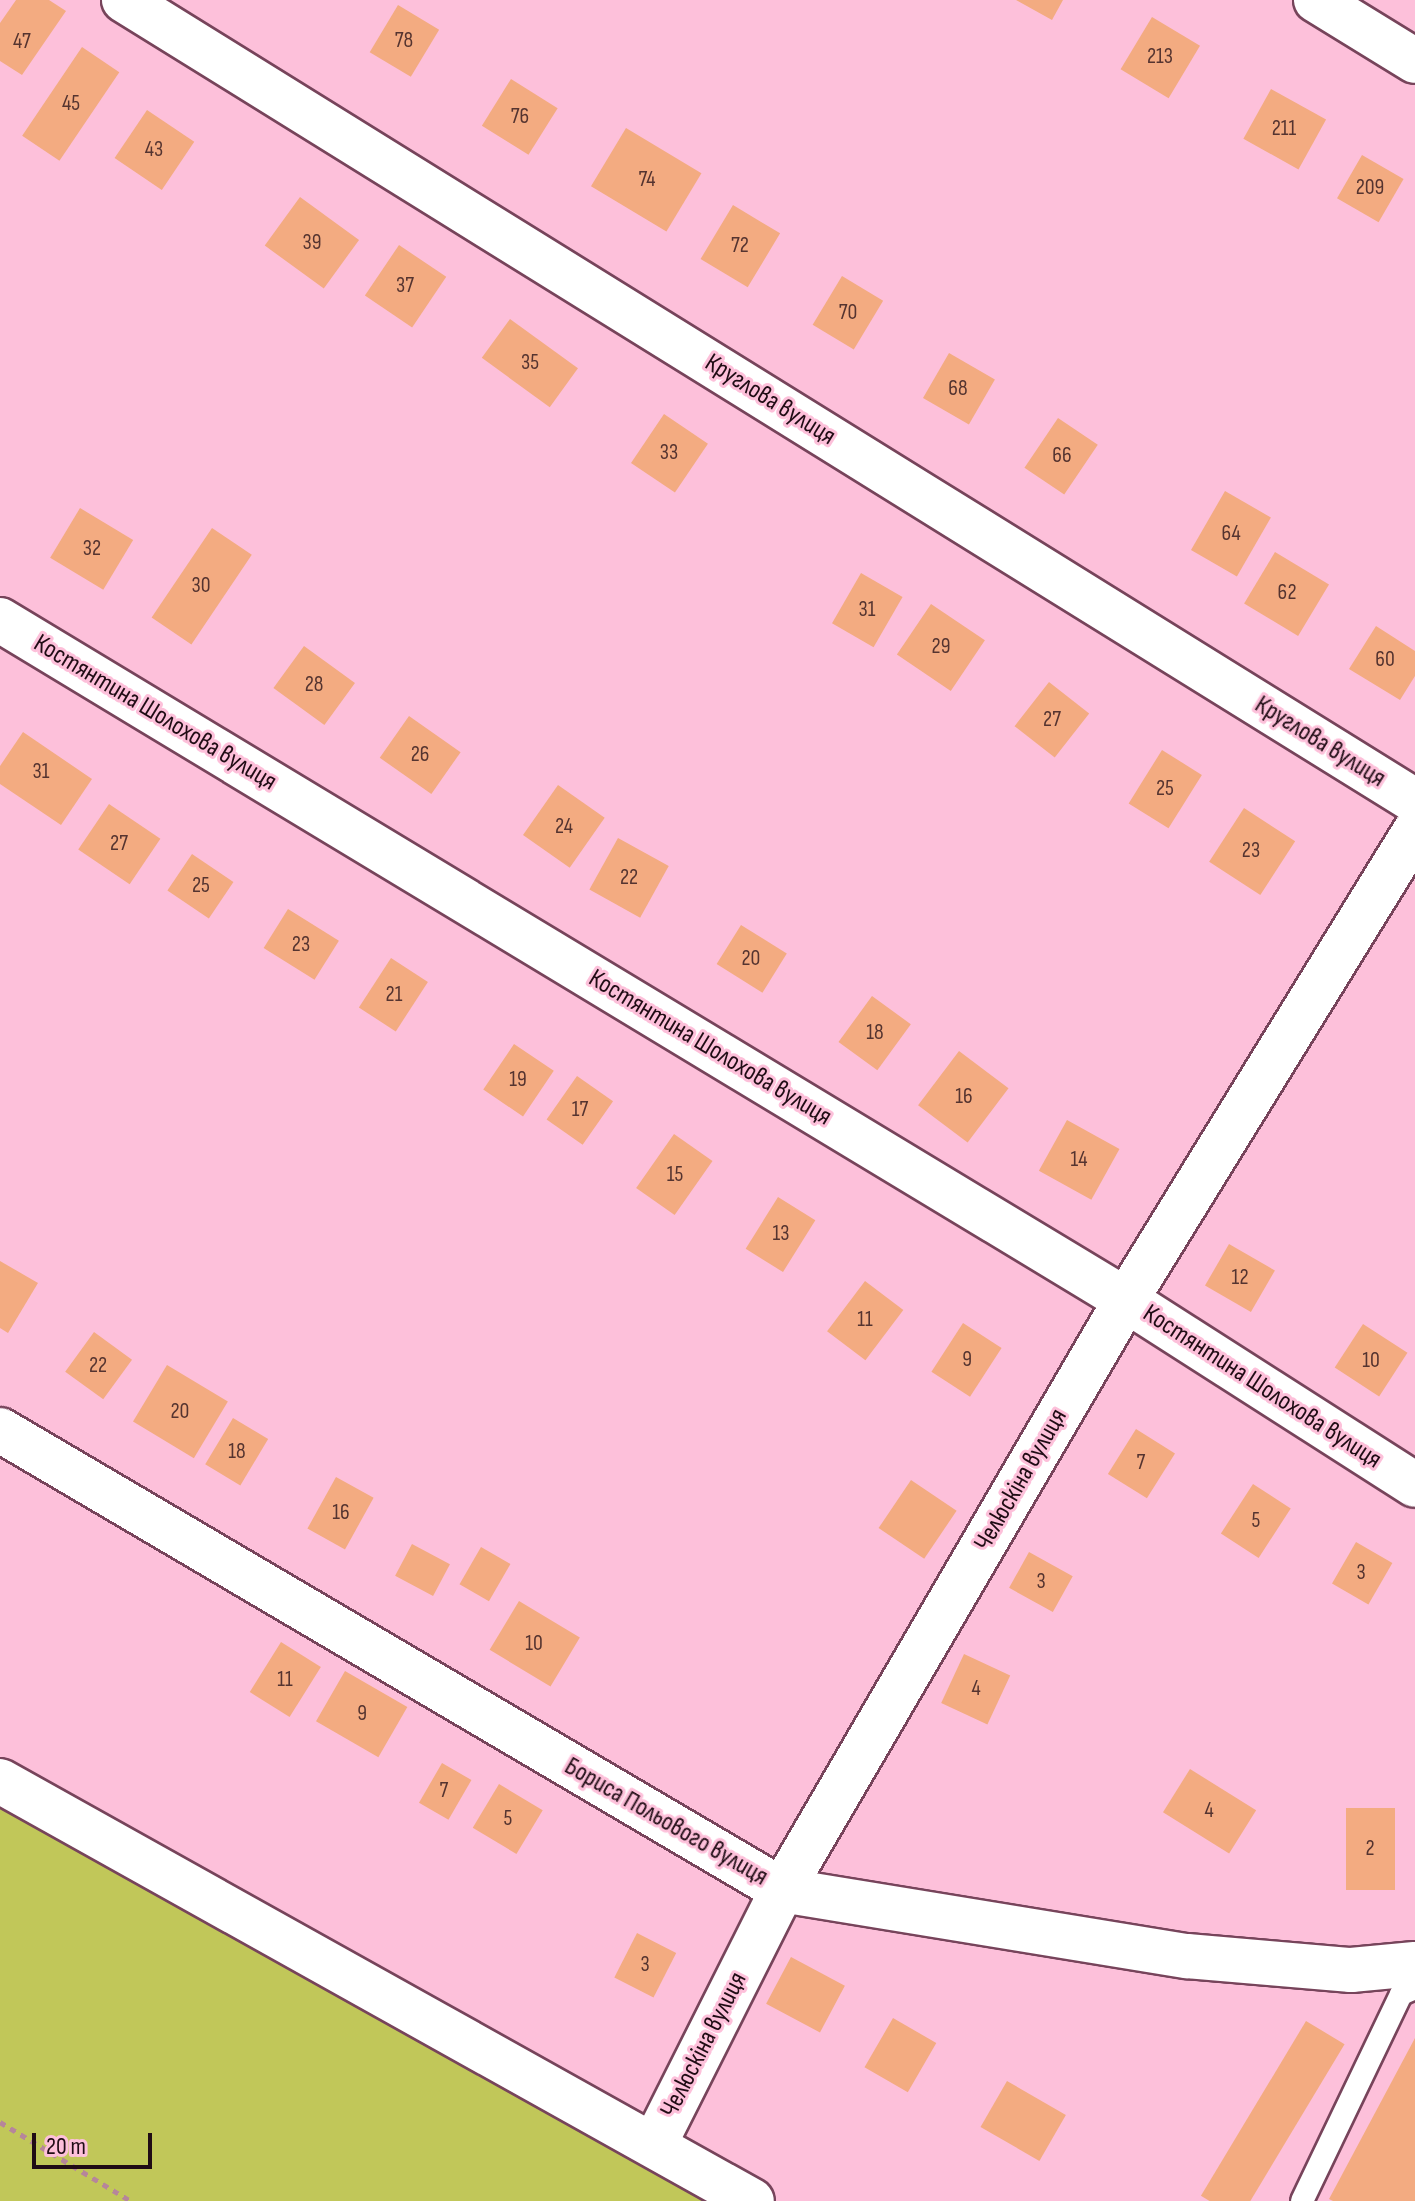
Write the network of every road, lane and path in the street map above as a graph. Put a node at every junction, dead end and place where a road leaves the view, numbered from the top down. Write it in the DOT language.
graph roads {
  1 [pos="124,0"];
  2 [pos="1316,0"];
  3 [pos="1415,61"];
  4 [pos="0,620"];
  5 [pos="1415,801"];
  6 [pos="1415,831"];
  7 [pos="1126,1300"];
  8 [pos="0,1430"];
  9 [pos="1415,1485"];
  10 [pos="0,1781"];
  11 [pos="782,1890"];
  12 [pos="1415,1964"];
  13 [pos="1415,1988"];
  14 [pos="0,2122"];
  15 [pos="654,2145"];
  16 [pos="131,2201"];
  17 [pos="752,2201"];
  18 [pos="1302,2201"];
  1 -- 5 [label="street, Круглова вулиця"];
  2 -- 3 [label="street"];
  4 -- 7 [label="street, Костянтина Шолохова вулиця"];
  6 -- 7 [label="street, Челюскіна вулиця"];
  7 -- 9 [label="street, Костянтина Шолохова вулиця"];
  7 -- 11 [label="street, Челюскіна вулиця"];
  8 -- 11 [label="street, Бориса Польового вулиця"];
  10 -- 15 [label="street"];
  11 -- 12 [label="street, Бориса Польового вулиця"];
  11 -- 15 [label="street, Челюскіна вулиця"];
  13 -- 18 [label="lane"];
  14 -- 16 [label="path"];
  15 -- 17 [label="street"];
}
